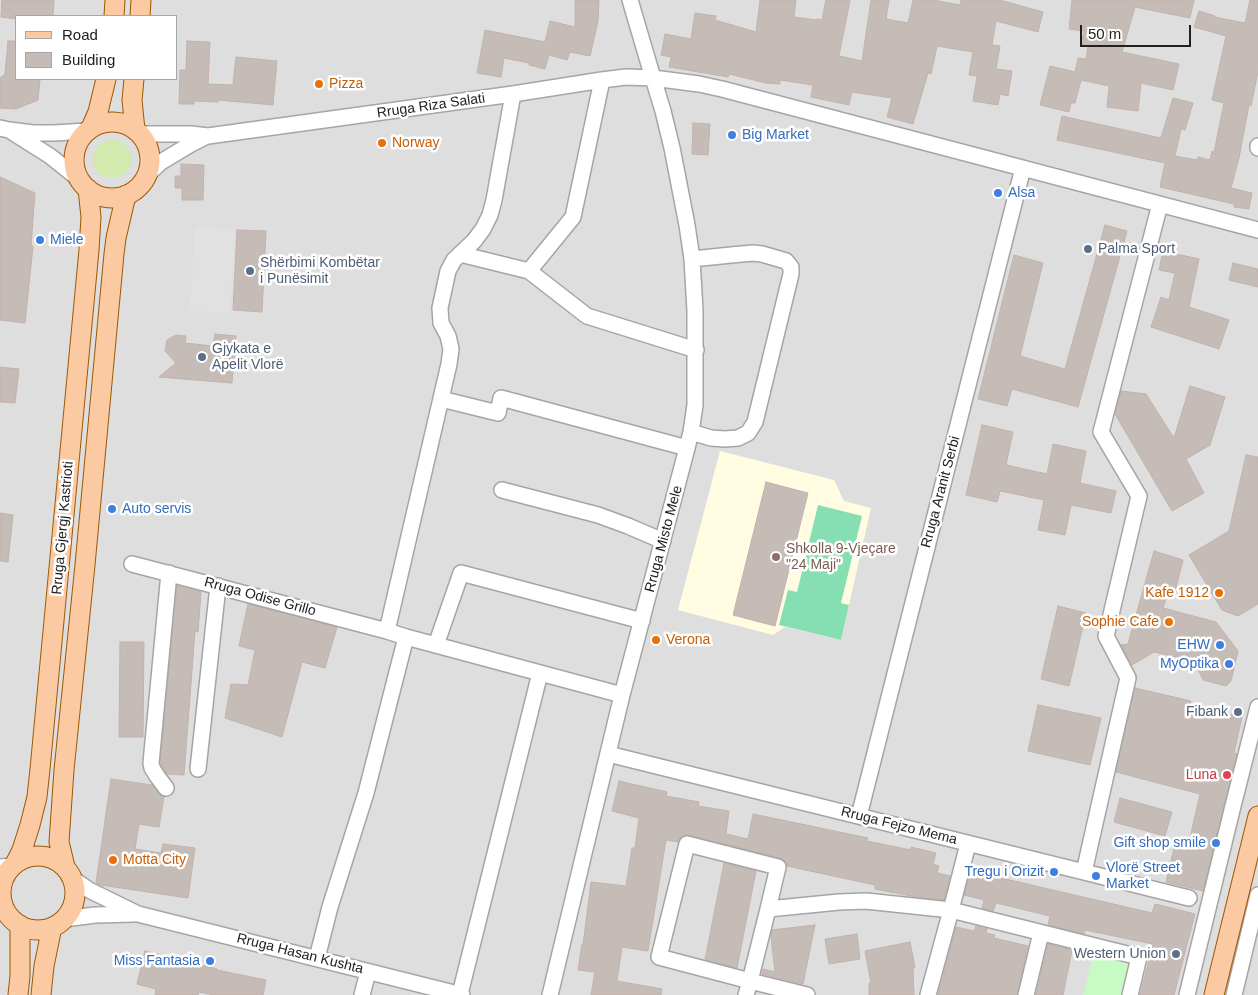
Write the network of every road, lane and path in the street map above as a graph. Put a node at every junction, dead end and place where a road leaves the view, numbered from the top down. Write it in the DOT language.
graph roads {
  1 [pos="115,0"];
  2 [pos="141,0"];
  3 [pos="630,0"];
  4 [pos="114,15"];
  5 [pos="140,15"];
  6 [pos="652,78"];
  7 [pos="106,80"];
  8 [pos="134,80"];
  9 [pos="602,80"];
  10 [pos="513,94"];
  11 [pos="4,129"];
  12 [pos="89,129"];
  13 [pos="137,132"];
  14 [pos="208,136"];
  15 [pos="1023,168"];
  16 [pos="147,176"];
  17 [pos="84,185"];
  18 [pos="126,195"];
  19 [pos="1160,204"];
  20 [pos="1258,230"];
  21 [pos="460,254"];
  22 [pos="692,259"];
  23 [pos="529,271"];
  24 [pos="696,350"];
  25 [pos="441,399"];
  26 [pos="691,432"];
  27 [pos="687,448"];
  28 [pos="502,490"];
  29 [pos="663,541"];
  30 [pos="132,564"];
  31 [pos="169,573"];
  32 [pos="218,586"];
  33 [pos="642,621"];
  34 [pos="387,631"];
  35 [pos="406,637"];
  36 [pos="436,645"];
  37 [pos="540,673"];
  38 [pos="622,696"];
  39 [pos="1258,707"];
  40 [pos="608,754"];
  41 [pos="198,769"];
  42 [pos="166,788"];
  43 [pos="859,816"];
  44 [pos="1258,816"];
  45 [pos="968,844"];
  46 [pos="9,865"];
  47 [pos="1084,872"];
  48 [pos="69,873"];
  49 [pos="1258,895"];
  50 [pos="1189,898"];
  51 [pos="2,906"];
  52 [pos="768,909"];
  53 [pos="951,910"];
  54 [pos="1248,913"];
  55 [pos="138,914"];
  56 [pos="58,923"];
  57 [pos="20,925"];
  58 [pos="1041,933"];
  59 [pos="316,958"];
  60 [pos="368,972"];
  61 [pos="748,988"];
  62 [pos="18,995"];
  63 [pos="41,995"];
  64 [pos="362,995"];
  65 [pos="461,995"];
  66 [pos="550,995"];
  67 [pos="807,995"];
  68 [pos="928,995"];
  69 [pos="1026,995"];
  70 [pos="1130,995"];
  71 [pos="1188,995"];
  72 [pos="1214,995"];
  73 [pos="1234,995"];
  1 -- 4 [label="main road"];
  2 -- 5 [label="main road"];
  3 -- 6 [label="street, Rruga Misto Mele"];
  6 -- 9 [label="street, Rruga Riza Salati"];
  6 -- 15 [label="street, Rruga Riza Salati"];
  6 -- 22 [label="street, Rruga Misto Mele"];
  7 -- 12 [label="main road"];
  8 -- 13 [label="main road"];
  9 -- 10 [label="street, Rruga Riza Salati"];
  9 -- 23 [label="street"];
  10 -- 14 [label="street, Rruga Riza Salati"];
  10 -- 21 [label="street"];
  11 -- 12 [label="street"];
  11 -- 17 [label="street"];
  12 -- 13 [label="main road"];
  12 -- 17 [label="main road"];
  13 -- 14 [label="street"];
  13 -- 16 [label="main road"];
  14 -- 16 [label="street"];
  15 -- 19 [label="street, Rruga Riza Salati"];
  15 -- 43 [label="street, Rruga Aranit Serbi"];
  16 -- 18 [label="main road"];
  17 -- 18 [label="main road"];
  17 -- 46 [label="main road, Rruga Gjergj Kastrioti"];
  18 -- 48 [label="main road, Rruga Gjergj Kastrioti"];
  19 -- 20 [label="street, Rruga Riza Salati"];
  19 -- 47 [label="street"];
  21 -- 23 [label="street"];
  21 -- 25 [label="street"];
  22 -- 24 [label="street, Rruga Misto Mele"];
  22 -- 26 [label="street"];
  23 -- 24 [label="street"];
  24 -- 26 [label="street, Rruga Misto Mele"];
  25 -- 27 [label="street"];
  25 -- 34 [label="street"];
  26 -- 27 [label="street, Rruga Misto Mele"];
  27 -- 29 [label="street, Rruga Misto Mele"];
  28 -- 29 [label="street"];
  29 -- 33 [label="street, Rruga Misto Mele"];
  30 -- 31 [label="street, Rruga Odise Grillo"];
  31 -- 32 [label="street, Rruga Odise Grillo"];
  31 -- 42 [label="street"];
  32 -- 34 [label="street, Rruga Odise Grillo"];
  32 -- 41 [label="street"];
  33 -- 36 [label="street"];
  33 -- 38 [label="street, Rruga Misto Mele"];
  34 -- 35 [label="street, Rruga Odise Grillo"];
  35 -- 36 [label="street"];
  35 -- 59 [label="street"];
  36 -- 37 [label="street"];
  37 -- 38 [label="street"];
  37 -- 65 [label="street"];
  38 -- 40 [label="street, Rruga Misto Mele"];
  39 -- 71 [label="street"];
  40 -- 43 [label="street, Rruga Fejzo Mema"];
  40 -- 66 [label="street, Rruga Misto Mele"];
  43 -- 45 [label="street, Rruga Fejzo Mema"];
  44 -- 54 [label="main road"];
  45 -- 47 [label="street, Rruga Fejzo Mema"];
  45 -- 53 [label="street"];
  46 -- 48 [label="main road"];
  46 -- 51 [label="main road"];
  47 -- 50 [label="street, Rruga Fejzo Mema"];
  48 -- 55 [label="street"];
  48 -- 56 [label="main road"];
  49 -- 54 [label="street"];
  51 -- 57 [label="main road"];
  52 -- 53 [label="street"];
  52 -- 61 [label="street"];
  52 -- 61 [label="street"];
  53 -- 58 [label="street"];
  53 -- 68 [label="street"];
  54 -- 72 [label="main road"];
  54 -- 73 [label="street"];
  55 -- 56 [label="street"];
  55 -- 59 [label="street, Rruga Hasan Kushta"];
  56 -- 57 [label="main road"];
  56 -- 63 [label="main road"];
  57 -- 62 [label="main road"];
  58 -- 69 [label="street"];
  58 -- 70 [label="street"];
  59 -- 60 [label="street, Rruga Hasan Kushta"];
  60 -- 64 [label="street"];
  60 -- 65 [label="street, Rruga Hasan Kushta"];
  61 -- 67 [label="street"];
}
